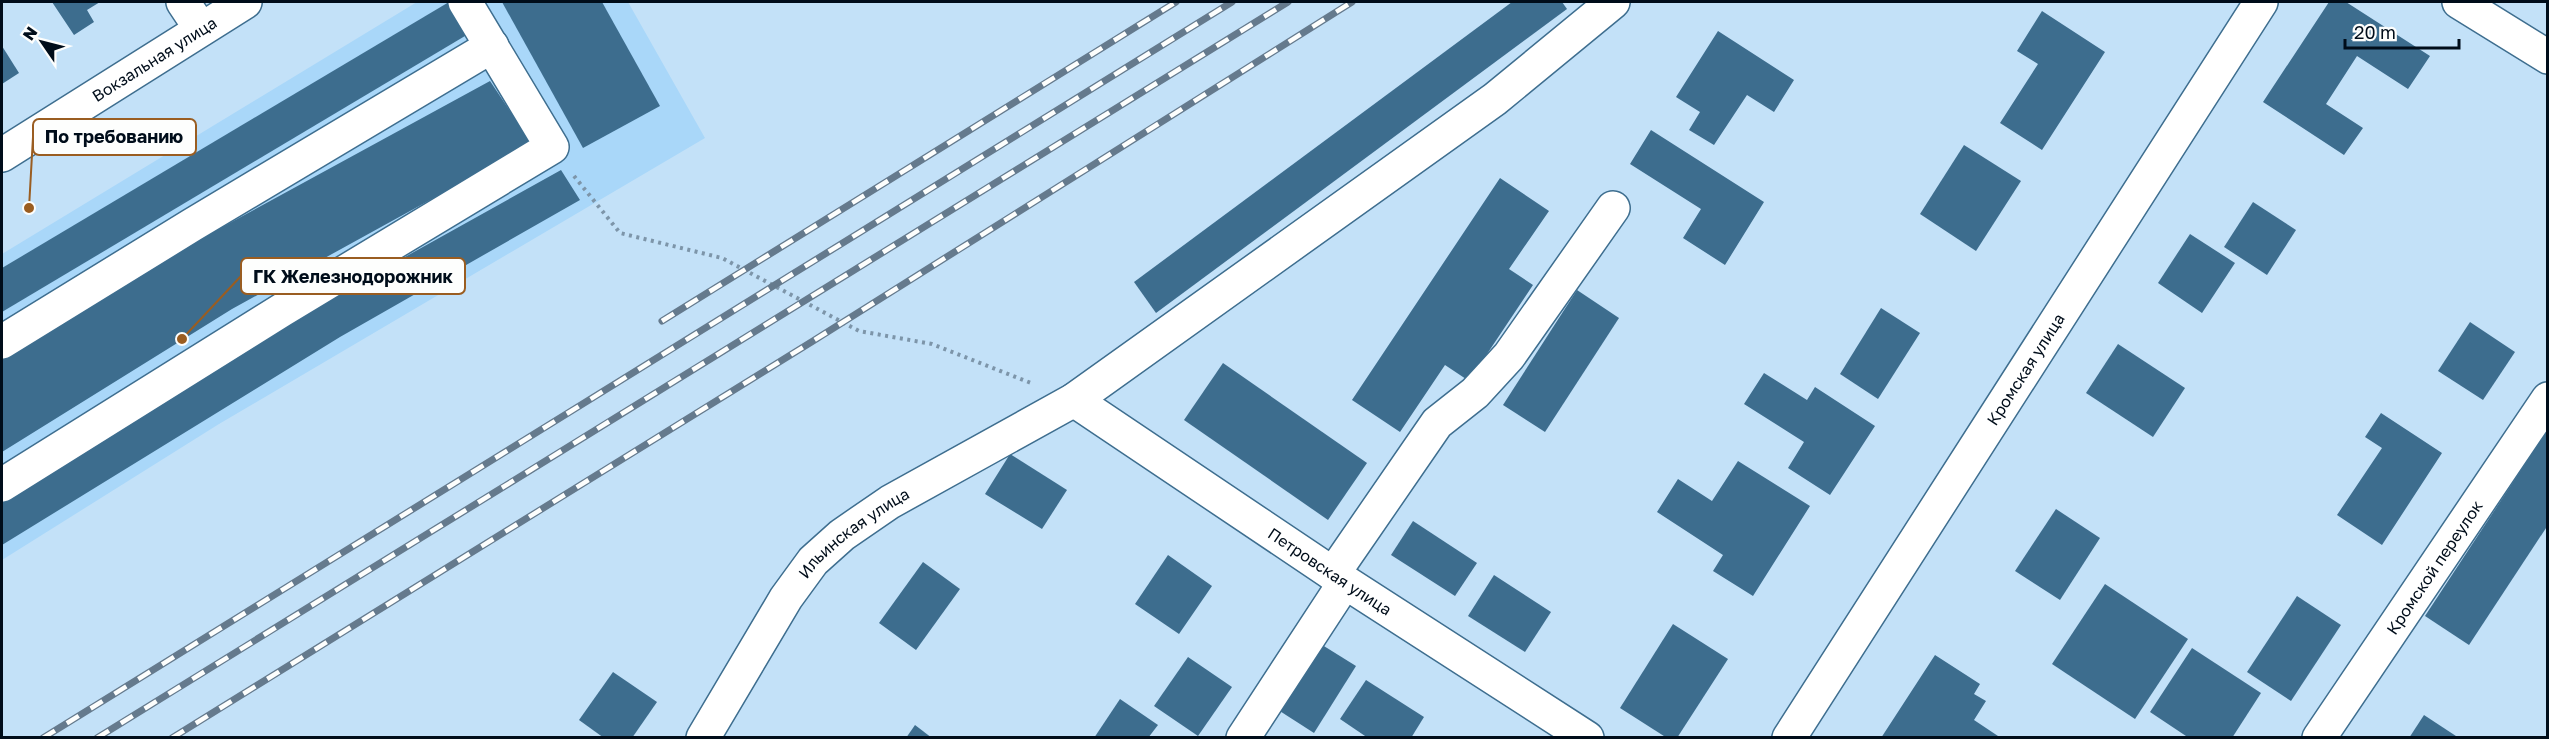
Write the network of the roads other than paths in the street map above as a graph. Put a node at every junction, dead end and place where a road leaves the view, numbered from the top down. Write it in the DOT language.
graph roads {
  1 [pos="183,2"];
  2 [pos="245,2"];
  3 [pos="465,2"];
  4 [pos="1613,2"];
  5 [pos="2261,2"];
  6 [pos="2459,2"];
  7 [pos="201,29"];
  8 [pos="492,46"];
  9 [pos="2547,57"];
  10 [pos="2,154"];
  11 [pos="1613,208"];
  12 [pos="2,342"];
  13 [pos="2547,399"];
  14 [pos="1074,400"];
  15 [pos="2,485"];
  16 [pos="1339,578"];
  17 [pos="703,738"];
  18 [pos="1243,738"];
  19 [pos="1587,738"];
  20 [pos="1789,738"];
  21 [pos="2319,738"];
  1 -- 7 [label="street"];
  2 -- 7 [label="street, Вокзальная улица"];
  3 -- 8 [label="street"];
  4 -- 14 [label="street, Ильинская улица"];
  5 -- 20 [label="street, Кромская улица"];
  6 -- 9 [label="street"];
  7 -- 10 [label="street, Вокзальная улица"];
  8 -- 12 [label="street"];
  8 -- 15 [label="street"];
  11 -- 16 [label="street"];
  13 -- 21 [label="street, Кромской переулок"];
  14 -- 16 [label="street, Петровская улица"];
  14 -- 17 [label="street, Ильинская улица"];
  16 -- 18 [label="street"];
  16 -- 19 [label="street, Петровская улица"];
}
